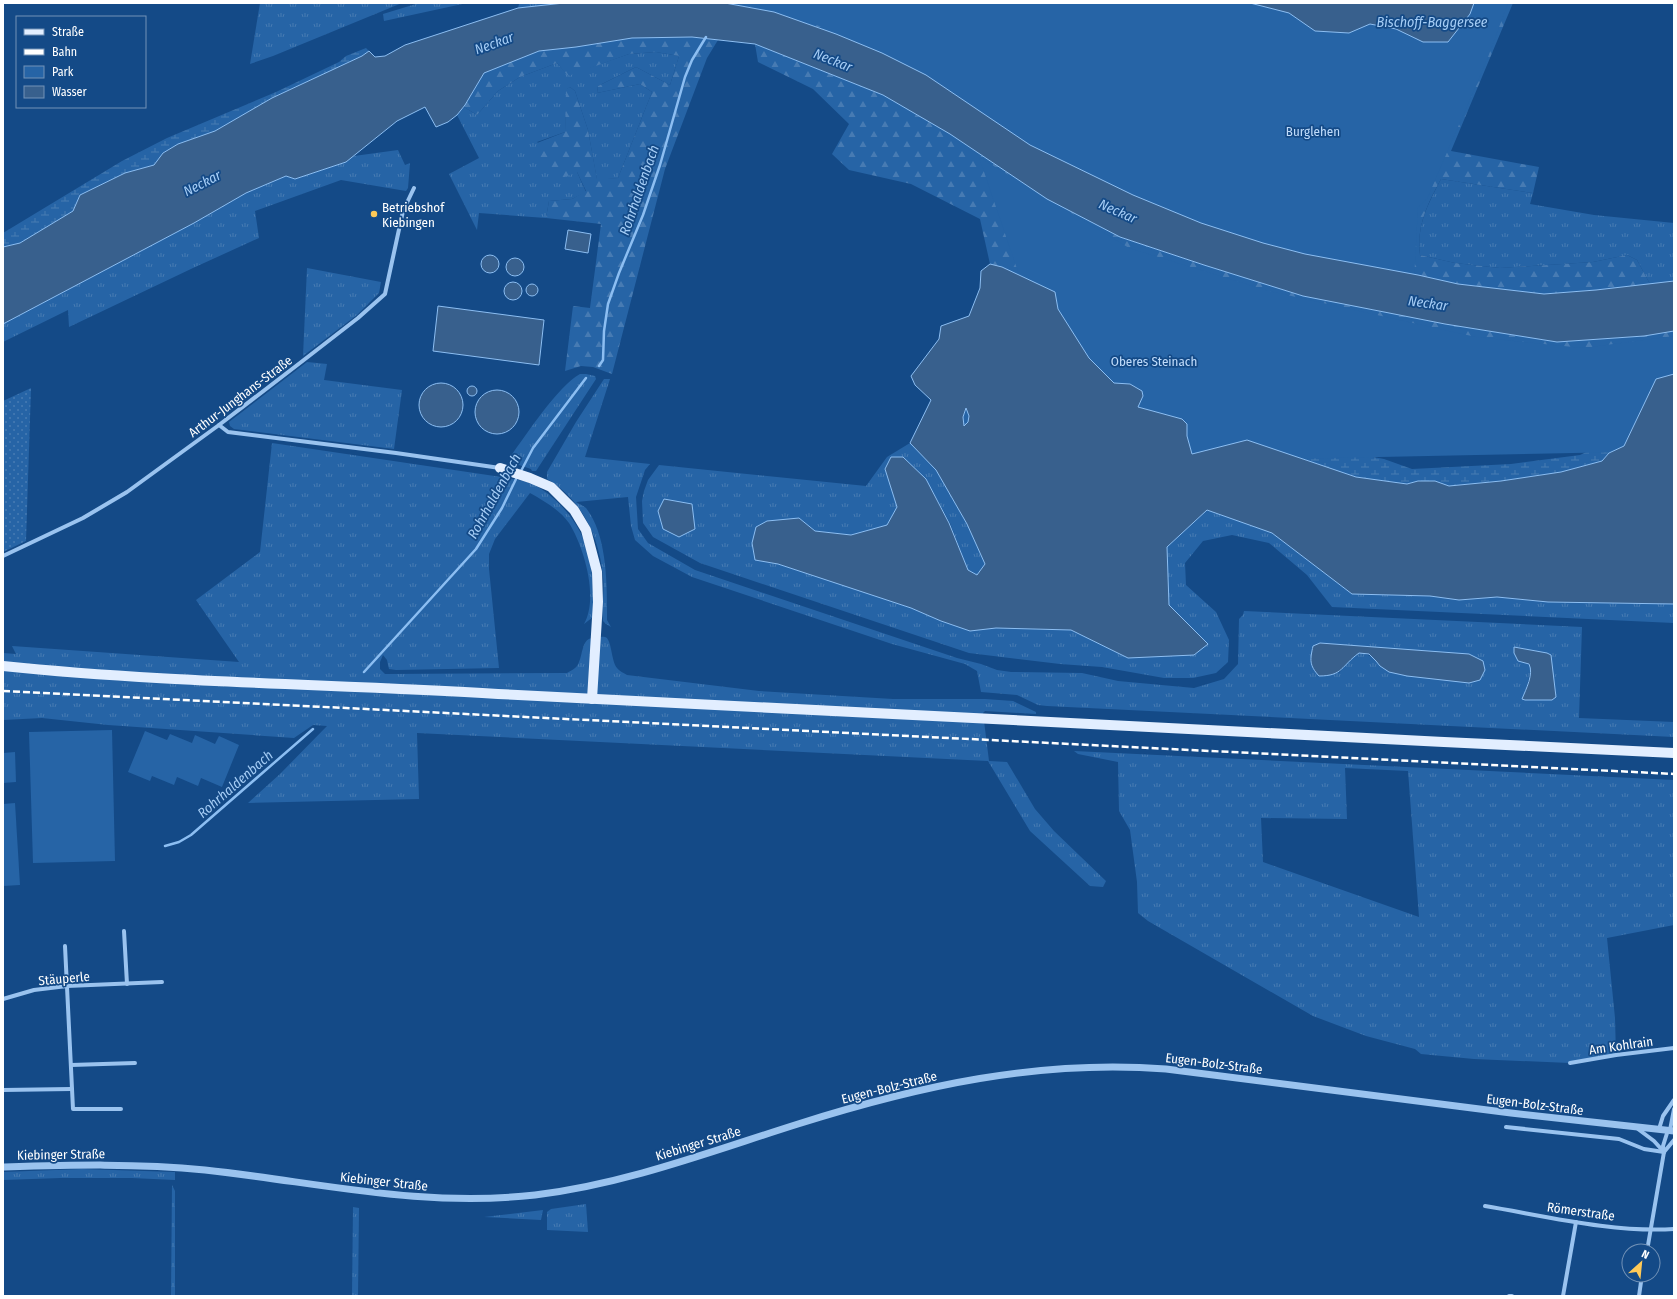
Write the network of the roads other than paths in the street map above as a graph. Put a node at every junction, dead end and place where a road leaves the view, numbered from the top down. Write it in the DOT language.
graph roads {
  1 [pos="414,188"];
  2 [pos="219,425"];
  3 [pos="504,470"];
  4 [pos="3,556"];
  5 [pos="3,666"];
  6 [pos="592,699"];
  7 [pos="1674,753"];
  8 [pos="124,931"];
  9 [pos="65,946"];
  10 [pos="162,982"];
  11 [pos="128,984"];
  12 [pos="67,986"];
  13 [pos="3,999"];
  14 [pos="1674,1048"];
  15 [pos="135,1063"];
  16 [pos="1570,1063"];
  17 [pos="71,1066"];
  18 [pos="3,1090"];
  19 [pos="72,1090"];
  20 [pos="1674,1100"];
  21 [pos="121,1109"];
  22 [pos="1674,1109"];
  23 [pos="1506,1127"];
  24 [pos="1634,1127"];
  25 [pos="1659,1129"];
  26 [pos="1671,1131"];
  27 [pos="757,1137"];
  28 [pos="1674,1140"];
  29 [pos="1664,1152"];
  30 [pos="3,1167"];
  31 [pos="1486,1206"];
  32 [pos="1576,1222"];
  33 [pos="1674,1229"];
  34 [pos="1651,1230"];
  35 [pos="1649,1243"];
  36 [pos="1641,1283"];
  37 [pos="1563,1296"];
  38 [pos="1639,1296"];
  1 -- 2 [label="street, Arthur-Junghans-Straße"];
  2 -- 3 [label="street"];
  2 -- 4 [label="street, Arthur-Junghans-Straße"];
  3 -- 6 [label="main road"];
  5 -- 6 [label="main road"];
  6 -- 7 [label="main road"];
  8 -- 11 [label="street"];
  9 -- 12 [label="street"];
  10 -- 11 [label="street, Stäuperle"];
  11 -- 12 [label="street, Stäuperle"];
  12 -- 13 [label="street, Stäuperle"];
  12 -- 17 [label="street"];
  14 -- 16 [label="street, Am Kohlrain"];
  15 -- 17 [label="street"];
  17 -- 19 [label="street"];
  18 -- 19 [label="street"];
  19 -- 21 [label="street"];
  20 -- 25 [label="street"];
  22 -- 26 [label="street"];
  23 -- 29 [label="street, Eugen-Bolz-Straße"];
  24 -- 25 [label="street, Eugen-Bolz-Straße"];
  24 -- 27 [label="street, Eugen-Bolz-Straße"];
  24 -- 29 [label="street"];
  25 -- 26 [label="street, Eugen-Bolz-Straße"];
  26 -- 29 [label="street"];
  27 -- 30 [label="street, Kiebinger Straße"];
  28 -- 29 [label="street"];
  29 -- 34 [label="street"];
  31 -- 32 [label="street, Römerstraße"];
  32 -- 34 [label="street, Römerstraße"];
  32 -- 37 [label="street"];
  33 -- 34 [label="street, Römerstraße"];
  34 -- 35 [label="street"];
  36 -- 38 [label="street"];
}
